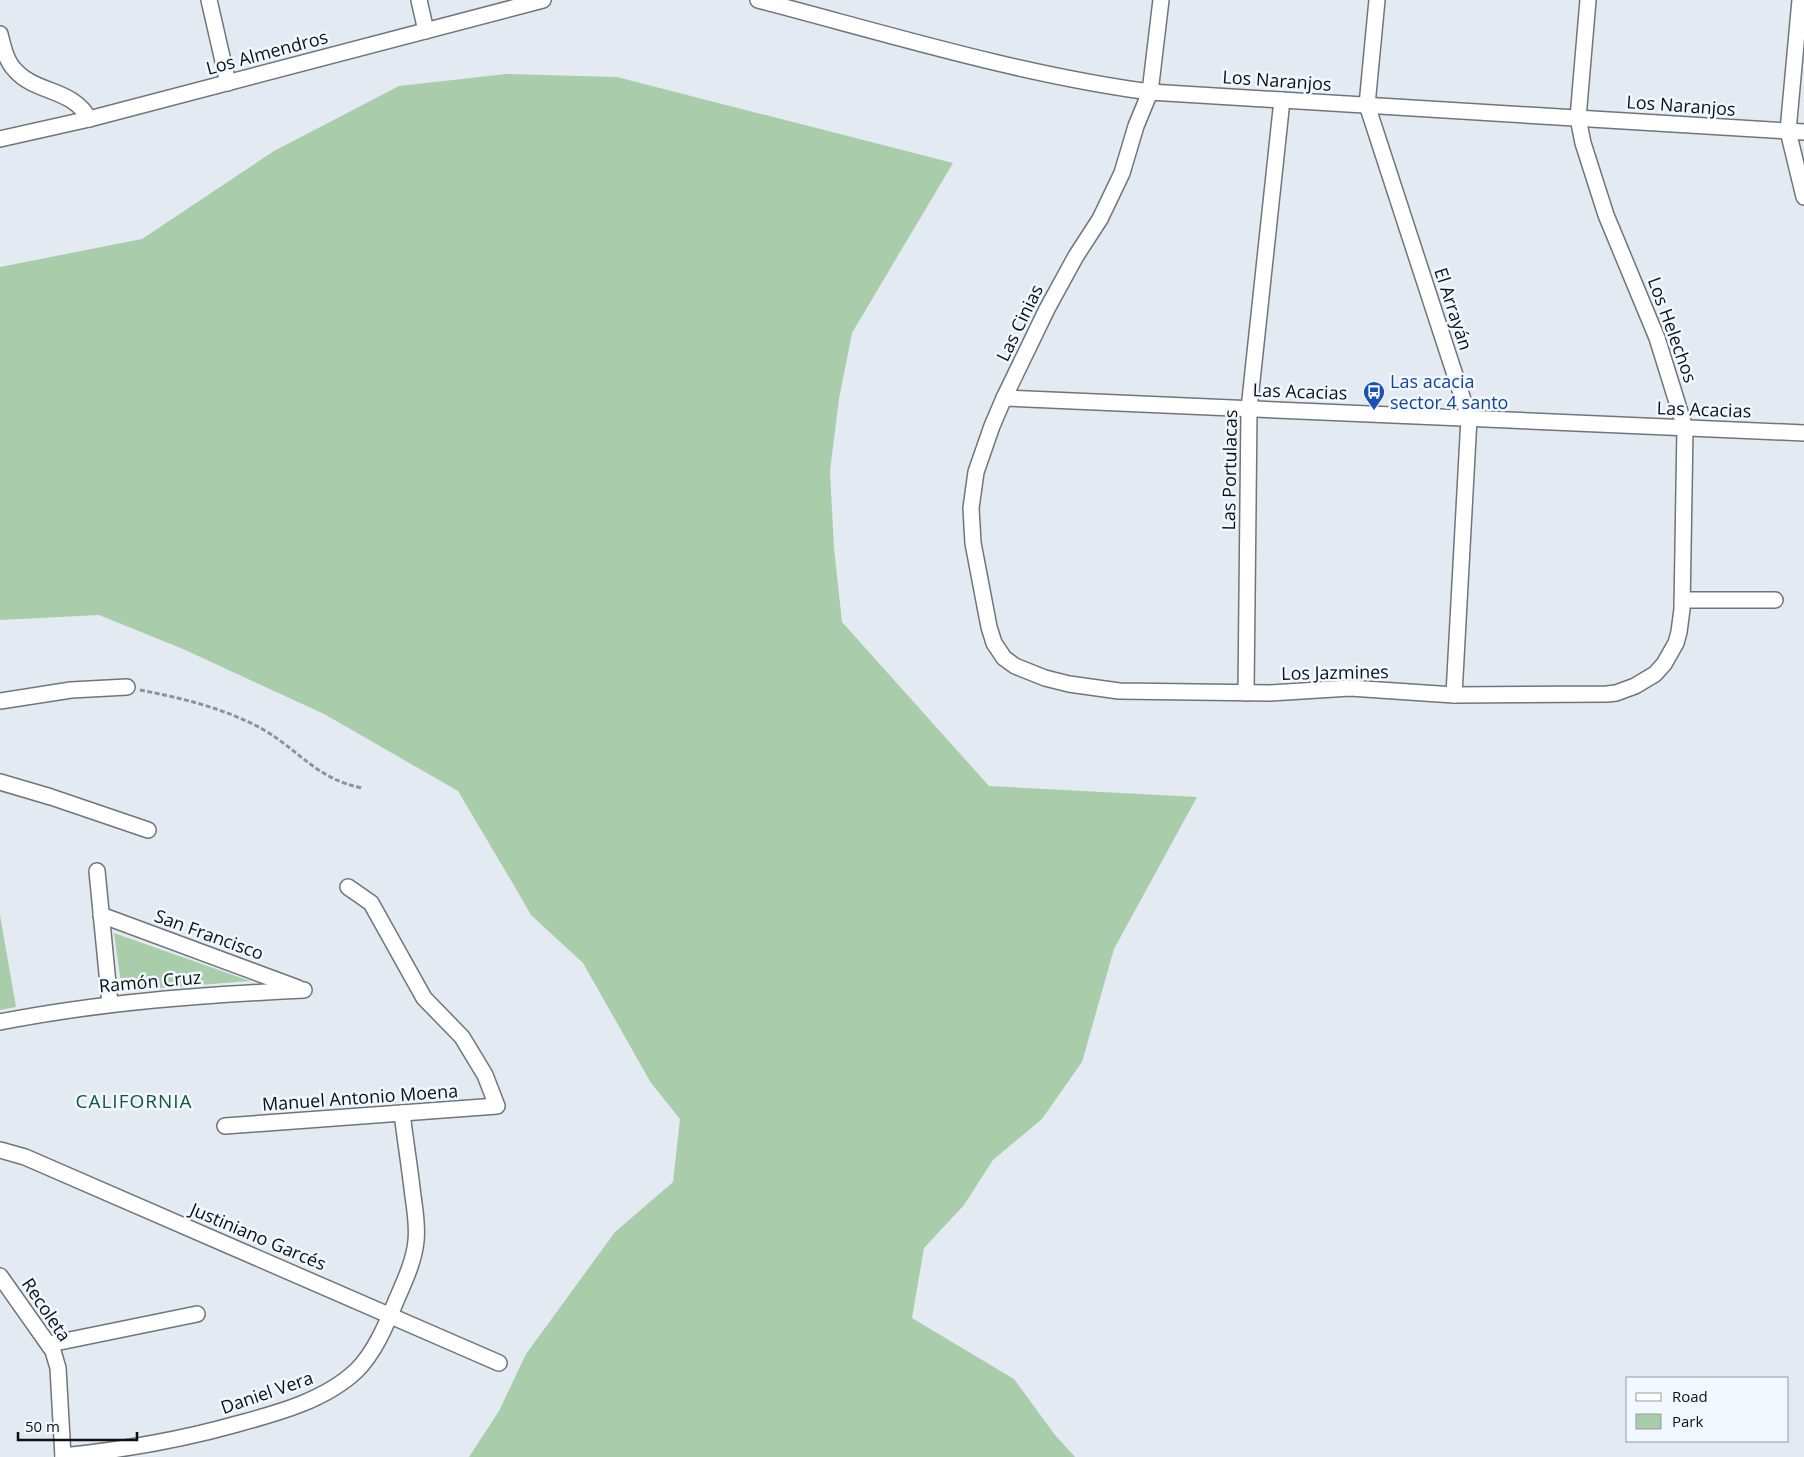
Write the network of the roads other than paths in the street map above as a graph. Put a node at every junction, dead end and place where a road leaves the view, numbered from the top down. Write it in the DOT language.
graph roads {
  1 [pos="209,0"];
  2 [pos="419,0"];
  3 [pos="543,0"];
  4 [pos="758,0"];
  5 [pos="1161,0"];
  6 [pos="1377,0"];
  7 [pos="1588,0"];
  8 [pos="1800,0"];
  9 [pos="426,31"];
  10 [pos="0,34"];
  11 [pos="228,82"];
  12 [pos="1150,92"];
  13 [pos="1282,100"];
  14 [pos="1366,105"];
  15 [pos="1578,118"];
  16 [pos="89,119"];
  17 [pos="1788,131"];
  18 [pos="1804,132"];
  19 [pos="0,140"];
  20 [pos="1804,197"];
  21 [pos="1004,398"];
  22 [pos="1249,409"];
  23 [pos="1469,418"];
  24 [pos="1685,428"];
  25 [pos="1804,433"];
  26 [pos="1682,600"];
  27 [pos="1775,600"];
  28 [pos="1015,666"];
  29 [pos="1655,674"];
  30 [pos="127,687"];
  31 [pos="1246,692"];
  32 [pos="1454,695"];
  33 [pos="0,701"];
  34 [pos="0,782"];
  35 [pos="148,830"];
  36 [pos="96,871"];
  37 [pos="348,887"];
  38 [pos="101,915"];
  39 [pos="304,990"];
  40 [pos="110,1004"];
  41 [pos="0,1022"];
  42 [pos="402,1113"];
  43 [pos="225,1126"];
  44 [pos="0,1150"];
  45 [pos="0,1276"];
  46 [pos="197,1314"];
  47 [pos="390,1315"];
  48 [pos="50,1344"];
  49 [pos="499,1363"];
  50 [pos="63,1456"];
  1 -- 11 [label="street"];
  2 -- 9 [label="street"];
  3 -- 9 [label="street, Los Almendros"];
  4 -- 12 [label="street, Los Naranjos"];
  5 -- 12 [label="street, Las Cinias"];
  6 -- 14 [label="street, El Arrayán"];
  7 -- 15 [label="street, Los Helechos"];
  8 -- 17 [label="street"];
  9 -- 11 [label="street, Los Almendros"];
  10 -- 16 [label="street"];
  11 -- 16 [label="street, Los Almendros"];
  12 -- 13 [label="street, Los Naranjos"];
  12 -- 21 [label="street, Las Cinias"];
  13 -- 14 [label="street, Los Naranjos"];
  13 -- 22 [label="street, Las Portulacas"];
  14 -- 15 [label="street, Los Naranjos"];
  14 -- 23 [label="street, El Arrayán"];
  15 -- 17 [label="street, Los Naranjos"];
  15 -- 24 [label="street, Los Helechos"];
  16 -- 19 [label="street, Los Almendros"];
  17 -- 18 [label="street, Los Naranjos"];
  17 -- 20 [label="street"];
  21 -- 22 [label="street, Las Acacias"];
  21 -- 28 [label="street, Las Cinias"];
  22 -- 23 [label="street, Las Acacias"];
  22 -- 31 [label="street, Las Portulacas"];
  23 -- 24 [label="street, Las Acacias"];
  23 -- 32 [label="street, El Arrayán"];
  24 -- 25 [label="street, Las Acacias"];
  24 -- 26 [label="street, Los Helechos"];
  26 -- 27 [label="street"];
  26 -- 29 [label="street, Los Helechos"];
  28 -- 31 [label="street, Los Jazmines"];
  29 -- 32 [label="street, Los Jazmines"];
  30 -- 33 [label="street"];
  31 -- 32 [label="street, Los Jazmines"];
  34 -- 35 [label="street"];
  36 -- 38 [label="street"];
  37 -- 42 [label="street, Manuel Antonio Moena"];
  38 -- 39 [label="street, San Francisco"];
  38 -- 40 [label="street"];
  39 -- 40 [label="street, Ramón Cruz"];
  40 -- 41 [label="street, Ramón Cruz"];
  42 -- 43 [label="street, Manuel Antonio Moena"];
  42 -- 47 [label="street, Daniel Vera"];
  44 -- 47 [label="street, Justiniano Garcés"];
  45 -- 48 [label="street, Recoleta"];
  46 -- 48 [label="street"];
  47 -- 49 [label="street, Justiniano Garcés"];
  47 -- 50 [label="street, Daniel Vera"];
  48 -- 50 [label="street, Recoleta"];
}
